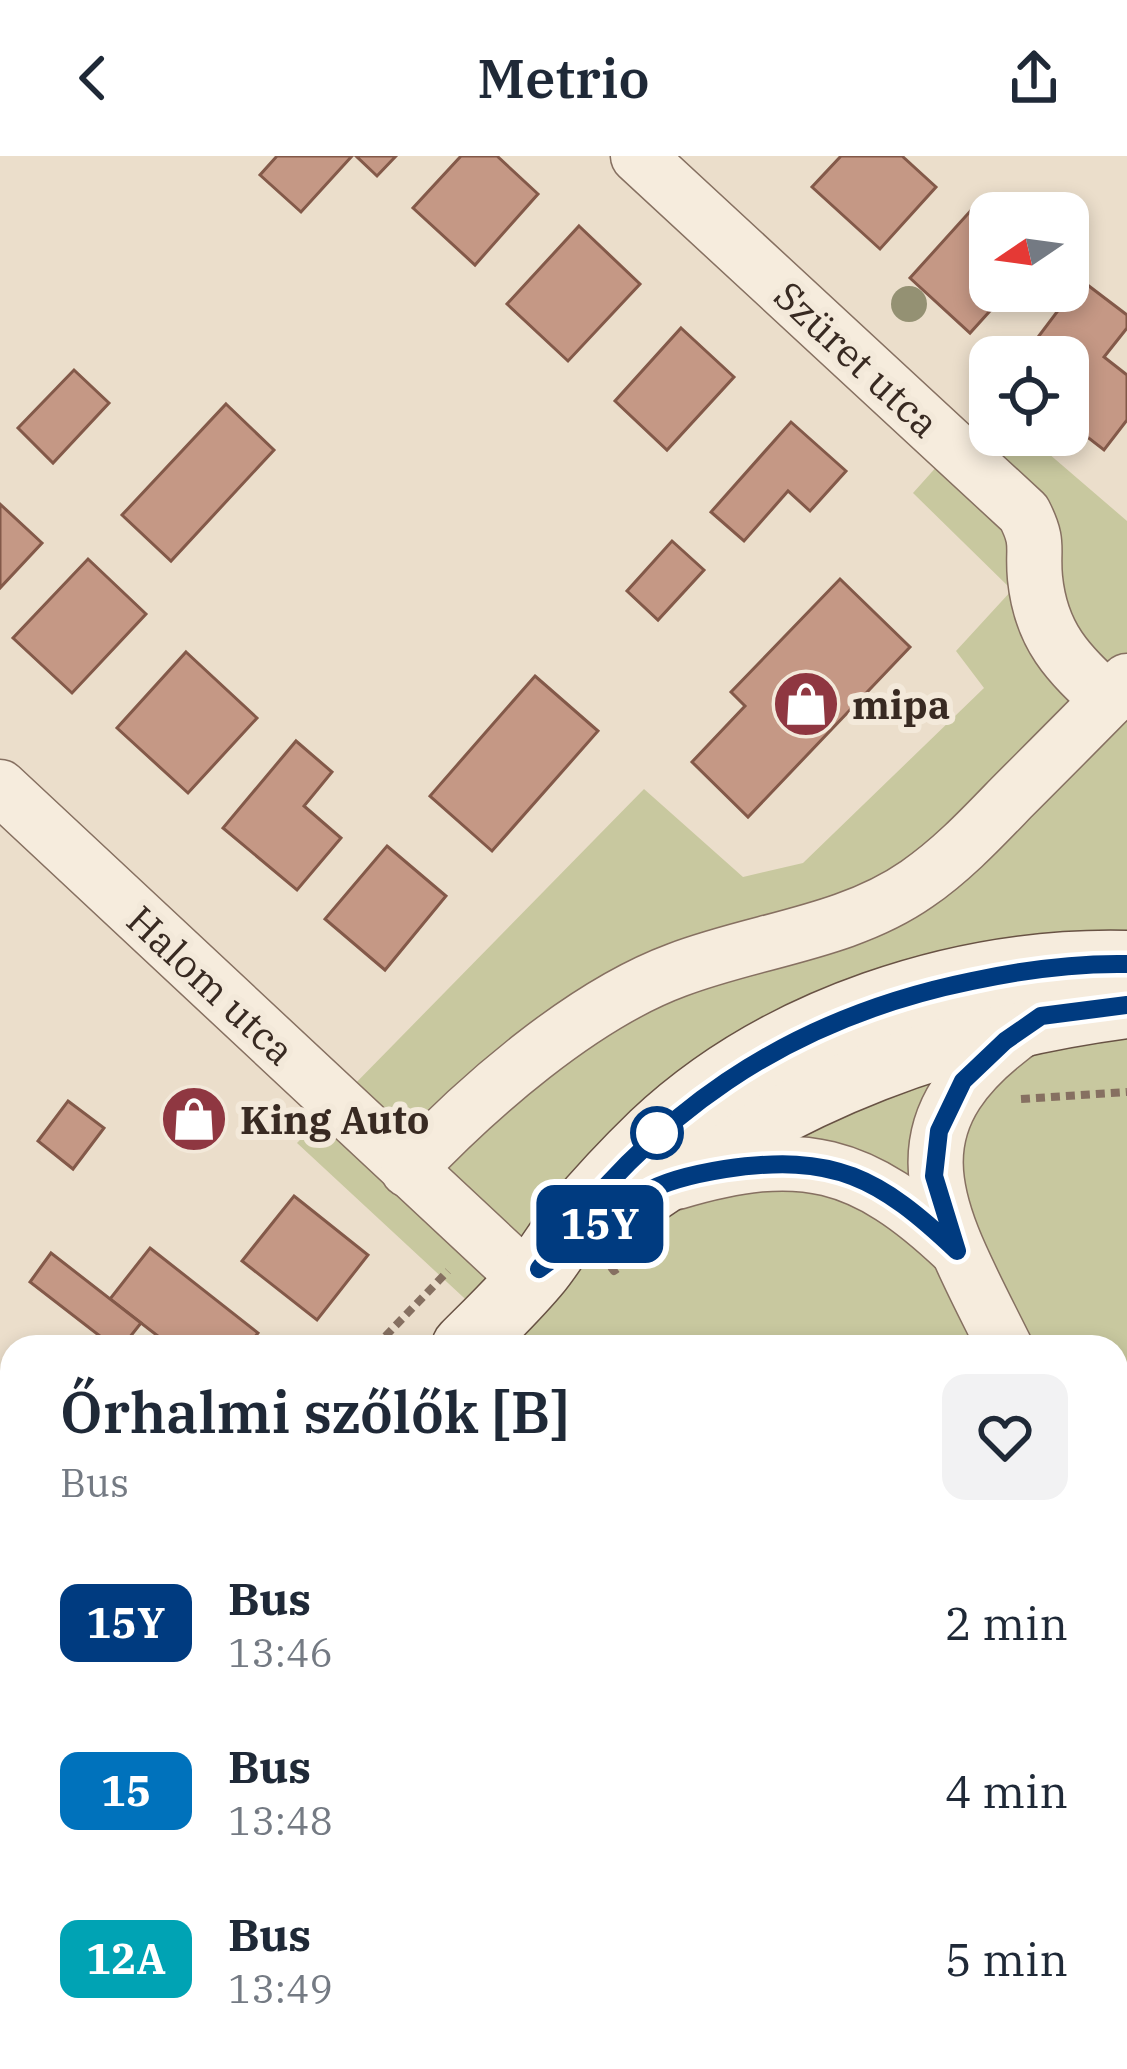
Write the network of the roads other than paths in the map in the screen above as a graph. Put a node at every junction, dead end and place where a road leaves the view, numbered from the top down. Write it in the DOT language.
graph roads {
  1 [pos="638,156"];
  2 [pos="1118,690"];
  3 [pos="0,787"];
  4 [pos="1127,964"];
  5 [pos="1127,1005"];
  6 [pos="1041,1016"];
  7 [pos="408,1170"];
  8 [pos="649,1190"];
  9 [pos="957,1251"];
  10 [pos="534,1275"];
  11 [pos="476,1335"];
  12 [pos="999,1335"];
  1 -- 2 [label="street, Szüret utca"];
  2 -- 7 [label="street"];
  3 -- 7 [label="street, Halom utca"];
  4 -- 10 [label="main road"];
  5 -- 6 [label="main road"];
  6 -- 8 [label="main road"];
  6 -- 9 [label="street"];
  7 -- 10 [label="street, Halom utca"];
  8 -- 9 [label="street"];
  8 -- 10 [label="main road"];
  9 -- 12 [label="street"];
  10 -- 11 [label="main road"];
}
